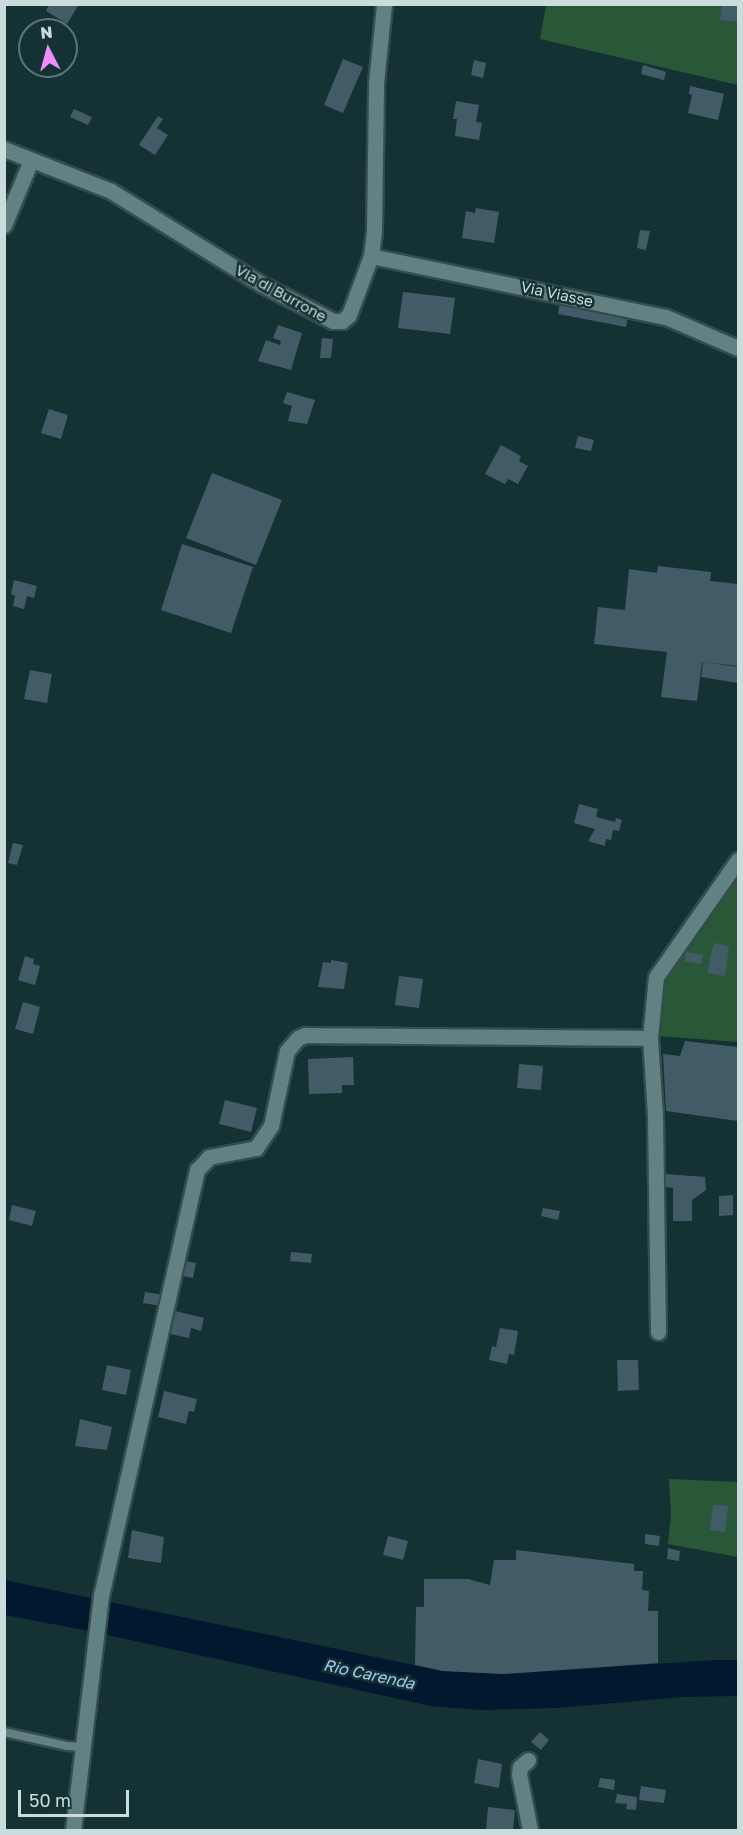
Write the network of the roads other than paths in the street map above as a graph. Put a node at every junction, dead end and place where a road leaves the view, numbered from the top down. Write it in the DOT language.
graph roads {
  1 [pos="384,4"];
  2 [pos="4,148"];
  3 [pos="30,160"];
  4 [pos="4,225"];
  5 [pos="371,256"];
  6 [pos="738,348"];
  7 [pos="738,860"];
  8 [pos="650,1038"];
  9 [pos="658,1332"];
  10 [pos="4,1732"];
  11 [pos="82,1747"];
  12 [pos="528,1760"];
  13 [pos="74,1830"];
  14 [pos="530,1830"];
  1 -- 5 [label="street, Via di Burrone"];
  2 -- 3 [label="street, Via di Burrone"];
  3 -- 4 [label="street"];
  3 -- 5 [label="street, Via di Burrone"];
  5 -- 6 [label="street, Via Viasse"];
  7 -- 8 [label="street"];
  8 -- 9 [label="street"];
  8 -- 11 [label="street"];
  10 -- 11 [label="lane"];
  11 -- 13 [label="street"];
  12 -- 14 [label="street"];
}
